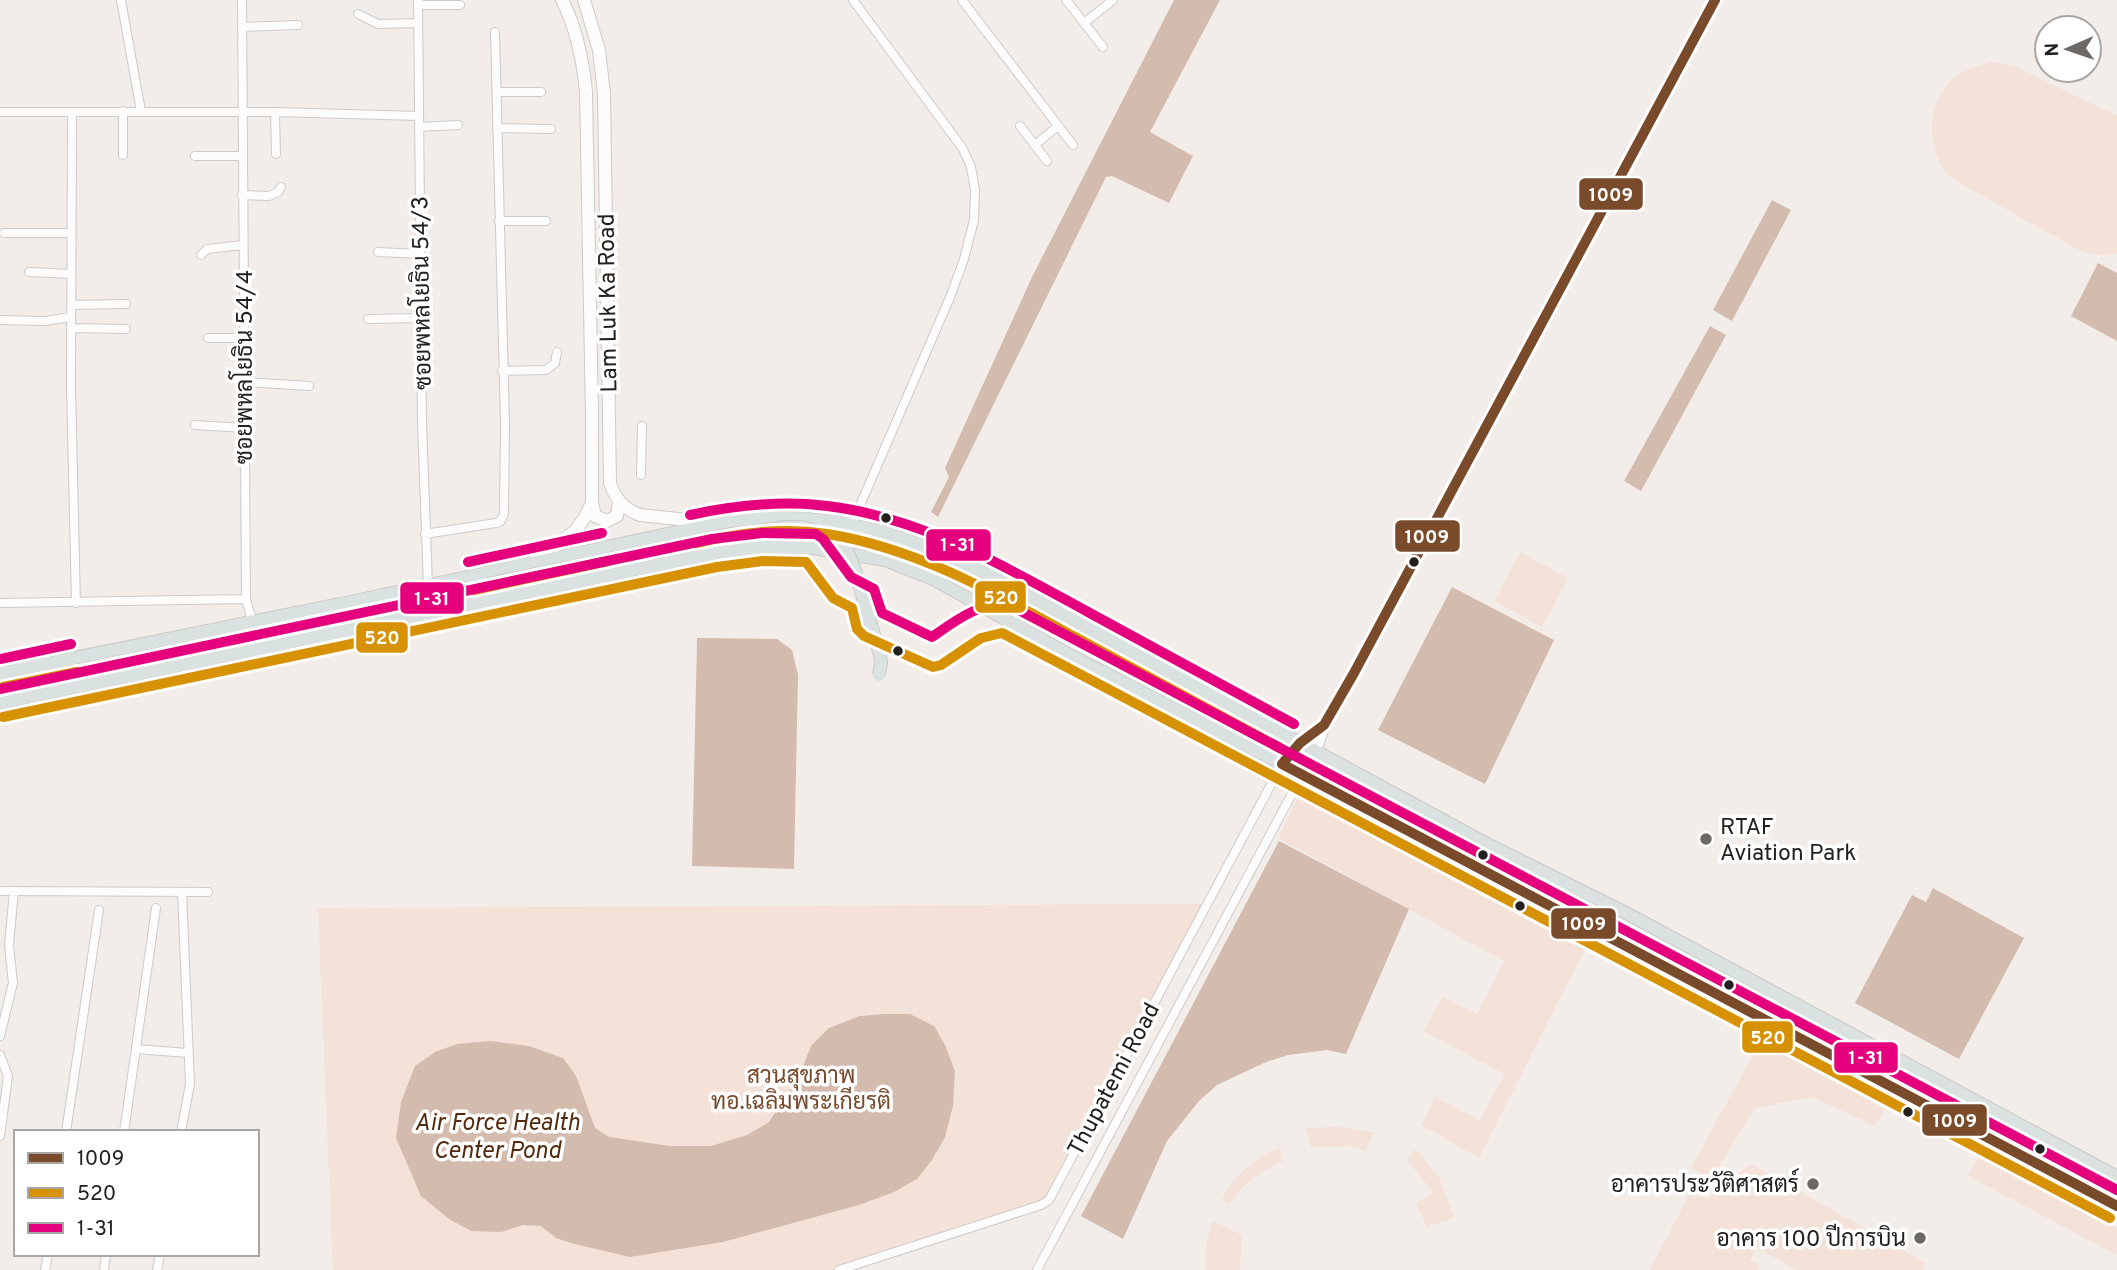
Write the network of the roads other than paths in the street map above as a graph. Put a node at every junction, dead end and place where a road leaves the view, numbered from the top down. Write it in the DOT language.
graph roads {
  1 [pos="121,0"];
  2 [pos="242,0"];
  3 [pos="562,0"];
  4 [pos="584,0"];
  5 [pos="853,0"];
  6 [pos="962,0"];
  7 [pos="1066,0"];
  8 [pos="1113,0"];
  9 [pos="1715,0"];
  10 [pos="418,3"];
  11 [pos="460,5"];
  12 [pos="358,15"];
  13 [pos="418,23"];
  14 [pos="1084,23"];
  15 [pos="298,25"];
  16 [pos="242,27"];
  17 [pos="495,32"];
  18 [pos="1102,47"];
  19 [pos="496,92"];
  20 [pos="541,92"];
  21 [pos="72,111"];
  22 [pos="123,111"];
  23 [pos="141,111"];
  24 [pos="0,112"];
  25 [pos="275,112"];
  26 [pos="242,113"];
  27 [pos="419,116"];
  28 [pos="458,125"];
  29 [pos="1020,126"];
  30 [pos="1058,126"];
  31 [pos="419,127"];
  32 [pos="497,128"];
  33 [pos="551,129"];
  34 [pos="1035,145"];
  35 [pos="1073,145"];
  36 [pos="276,153"];
  37 [pos="123,155"];
  38 [pos="195,156"];
  39 [pos="242,156"];
  40 [pos="1047,161"];
  41 [pos="281,187"];
  42 [pos="242,195"];
  43 [pos="499,221"];
  44 [pos="546,221"];
  45 [pos="4,233"];
  46 [pos="71,233"];
  47 [pos="243,245"];
  48 [pos="378,252"];
  49 [pos="420,254"];
  50 [pos="201,255"];
  51 [pos="29,272"];
  52 [pos="71,274"];
  53 [pos="71,304"];
  54 [pos="126,304"];
  55 [pos="71,317"];
  56 [pos="421,318"];
  57 [pos="368,319"];
  58 [pos="0,320"];
  59 [pos="71,328"];
  60 [pos="127,328"];
  61 [pos="208,338"];
  62 [pos="244,338"];
  63 [pos="557,352"];
  64 [pos="502,371"];
  65 [pos="244,382"];
  66 [pos="309,386"];
  67 [pos="195,425"];
  68 [pos="642,426"];
  69 [pos="244,428"];
  70 [pos="641,475"];
  71 [pos="619,502"];
  72 [pos="592,503"];
  73 [pos="719,523"];
  74 [pos="852,524"];
  75 [pos="425,534"];
  76 [pos="534,562"];
  77 [pos="428,586"];
  78 [pos="382,595"];
  79 [pos="246,599"];
  80 [pos="0,603"];
  81 [pos="76,603"];
  82 [pos="252,621"];
  83 [pos="254,650"];
  84 [pos="0,673"];
  85 [pos="879,675"];
  86 [pos="0,703"];
  87 [pos="1324,724"];
  88 [pos="1300,743"];
  89 [pos="1315,750"];
  90 [pos="1282,764"];
  91 [pos="1302,775"];
  92 [pos="0,891"];
  93 [pos="14,891"];
  94 [pos="182,892"];
  95 [pos="208,892"];
  96 [pos="156,908"];
  97 [pos="99,910"];
  98 [pos="1776,994"];
  99 [pos="1762,1019"];
  100 [pos="0,1036"];
  101 [pos="136,1049"];
  102 [pos="188,1054"];
  103 [pos="0,1055"];
  104 [pos="66,1130"];
  105 [pos="124,1130"];
  106 [pos="181,1130"];
  107 [pos="0,1136"];
  108 [pos="2117,1177"];
  109 [pos="2117,1206"];
  110 [pos="839,1270"];
  111 [pos="1037,1270"];
  1 -- 23 [label="street"];
  2 -- 16 [label="street, ซอยพหลโยธิน 54/4"];
  3 -- 72 [label="main road, Lam Luk Ka Road"];
  4 -- 71 [label="main road, Lam Luk Ka Road"];
  5 -- 74 [label="street"];
  6 -- 30 [label="street"];
  7 -- 14 [label="street"];
  8 -- 14 [label="street"];
  9 -- 87 [label="main road"];
  10 -- 11 [label="street"];
  10 -- 13 [label="street, ซอยพหลโยธิน 54/3"];
  12 -- 13 [label="street"];
  13 -- 27 [label="street, ซอยพหลโยธิน 54/3"];
  14 -- 18 [label="street"];
  15 -- 16 [label="street"];
  16 -- 26 [label="street, ซอยพหลโยธิน 54/4"];
  17 -- 19 [label="street"];
  19 -- 20 [label="street"];
  19 -- 32 [label="street"];
  21 -- 22 [label="street"];
  21 -- 24 [label="street"];
  21 -- 46 [label="street"];
  22 -- 23 [label="street"];
  22 -- 37 [label="street"];
  23 -- 26 [label="street"];
  25 -- 26 [label="street"];
  25 -- 27 [label="street"];
  25 -- 36 [label="street"];
  26 -- 39 [label="street, ซอยพหลโยธิน 54/4"];
  27 -- 31 [label="street, ซอยพหลโยธิน 54/3"];
  28 -- 31 [label="street"];
  29 -- 34 [label="street"];
  30 -- 34 [label="street"];
  30 -- 35 [label="street"];
  31 -- 49 [label="street, ซอยพหลโยธิน 54/3"];
  32 -- 33 [label="street"];
  32 -- 43 [label="street"];
  34 -- 40 [label="street"];
  38 -- 39 [label="street"];
  39 -- 42 [label="street, ซอยพหลโยธิน 54/4"];
  41 -- 42 [label="street"];
  42 -- 47 [label="street, ซอยพหลโยธิน 54/4"];
  43 -- 44 [label="street"];
  43 -- 64 [label="street"];
  45 -- 46 [label="street"];
  46 -- 52 [label="street"];
  47 -- 50 [label="street"];
  47 -- 62 [label="street, ซอยพหลโยธิน 54/4"];
  48 -- 49 [label="street"];
  49 -- 56 [label="street, ซอยพหลโยธิน 54/3"];
  51 -- 52 [label="street"];
  52 -- 53 [label="street"];
  53 -- 54 [label="street"];
  53 -- 55 [label="street"];
  55 -- 58 [label="street"];
  55 -- 59 [label="street"];
  56 -- 57 [label="street"];
  56 -- 75 [label="street, ซอยพหลโยธิน 54/3"];
  59 -- 60 [label="street"];
  59 -- 81 [label="street"];
  61 -- 62 [label="street"];
  62 -- 65 [label="street, ซอยพหลโยธิน 54/4"];
  63 -- 64 [label="street"];
  64 -- 75 [label="street"];
  65 -- 66 [label="street"];
  65 -- 69 [label="street, ซอยพหลโยธิน 54/4"];
  67 -- 69 [label="street"];
  68 -- 70 [label="street"];
  69 -- 79 [label="street, ซอยพหลโยธิน 54/4"];
  71 -- 72 [label="main road"];
  71 -- 73 [label="main road"];
  72 -- 76 [label="main road"];
  73 -- 74 [label="main road"];
  73 -- 76 [label="main road"];
  74 -- 88 [label="main road"];
  75 -- 77 [label="street, ซอยพหลโยธิน 54/3"];
  76 -- 77 [label="main road"];
  77 -- 78 [label="main road"];
  78 -- 82 [label="main road"];
  78 -- 85 [label="main road, bridge"];
  79 -- 81 [label="street"];
  79 -- 82 [label="street, ซอยพหลโยธิน 54/4"];
  80 -- 81 [label="street"];
  82 -- 83 [label="main road"];
  82 -- 84 [label="main road"];
  83 -- 86 [label="main road"];
  83 -- 90 [label="main road"];
  87 -- 88 [label="main road"];
  87 -- 89 [label="main road"];
  88 -- 89 [label="main road"];
  88 -- 90 [label="main road"];
  89 -- 91 [label="main road"];
  89 -- 98 [label="main road"];
  90 -- 91 [label="main road"];
  90 -- 110 [label="street, Thupatemi Road"];
  91 -- 99 [label="main road"];
  91 -- 111 [label="street, Thupatemi Road"];
  92 -- 93 [label="street"];
  93 -- 94 [label="street"];
  93 -- 100 [label="street"];
  94 -- 95 [label="street"];
  94 -- 102 [label="street"];
  96 -- 101 [label="street"];
  97 -- 104 [label="street"];
  98 -- 99 [label="main road"];
  98 -- 108 [label="main road"];
  99 -- 109 [label="main road"];
  101 -- 102 [label="street"];
  101 -- 105 [label="street"];
  102 -- 106 [label="street"];
  103 -- 107 [label="street"];
}
